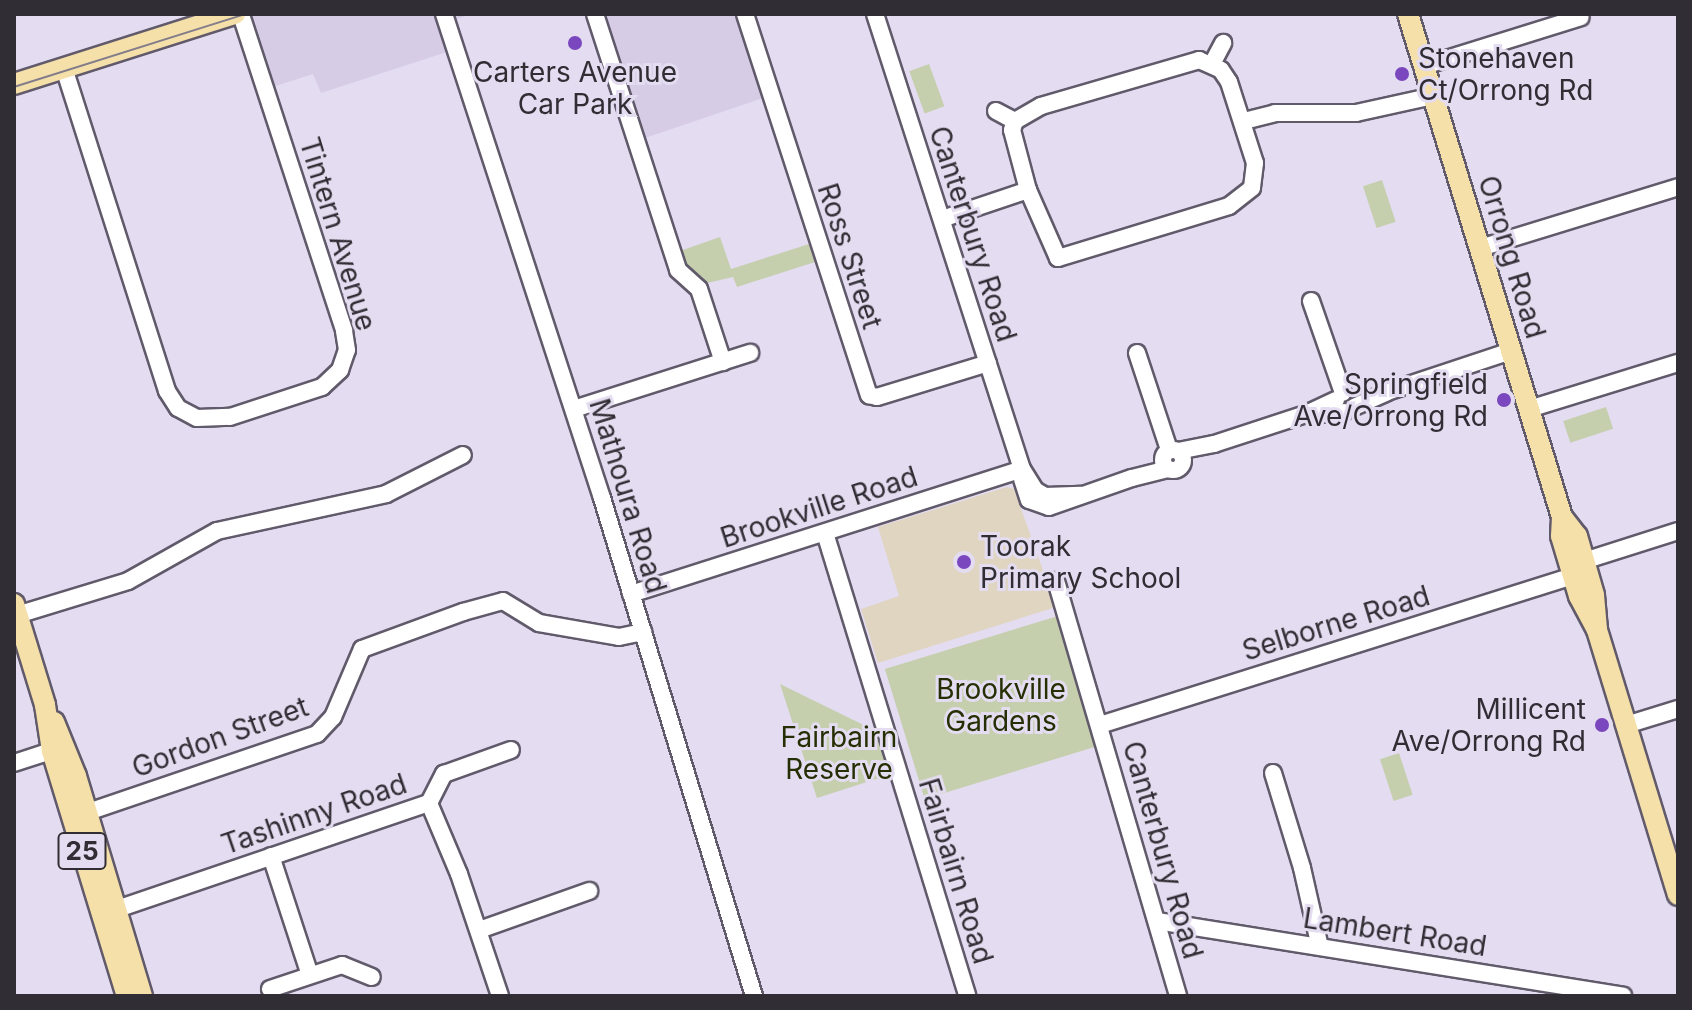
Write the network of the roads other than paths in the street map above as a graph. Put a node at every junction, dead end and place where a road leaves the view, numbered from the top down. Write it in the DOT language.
graph roads {
  1 [pos="238,14"];
  2 [pos="444,14"];
  3 [pos="595,14"];
  4 [pos="745,14"];
  5 [pos="875,14"];
  6 [pos="1408,14"];
  7 [pos="1581,17"];
  8 [pos="1223,43"];
  9 [pos="1212,64"];
  10 [pos="1424,66"];
  11 [pos="64,68"];
  12 [pos="14,84"];
  13 [pos="1433,96"];
  14 [pos="996,111"];
  15 [pos="1015,121"];
  16 [pos="1244,121"];
  17 [pos="1678,187"];
  18 [pos="1252,188"];
  19 [pos="1028,190"];
  20 [pos="1268,197"];
  21 [pos="942,219"];
  22 [pos="1480,248"];
  23 [pos="1311,301"];
  24 [pos="1511,351"];
  25 [pos="750,353"];
  26 [pos="1137,353"];
  27 [pos="723,362"];
  28 [pos="988,363"];
  29 [pos="1678,363"];
  30 [pos="1346,401"];
  31 [pos="574,409"];
  32 [pos="1529,409"];
  33 [pos="463,455"];
  34 [pos="1172,458"];
  35 [pos="1022,469"];
  36 [pos="1678,531"];
  37 [pos="825,533"];
  38 [pos="1578,568"];
  39 [pos="1056,581"];
  40 [pos="631,594"];
  41 [pos="16,610"];
  42 [pos="643,632"];
  43 [pos="1678,709"];
  44 [pos="1100,725"];
  45 [pos="1626,725"];
  46 [pos="59,749"];
  47 [pos="511,750"];
  48 [pos="14,763"];
  49 [pos="1273,773"];
  50 [pos="429,803"];
  51 [pos="80,815"];
  52 [pos="271,856"];
  53 [pos="589,891"];
  54 [pos="1678,895"];
  55 [pos="112,921"];
  56 [pos="1157,921"];
  57 [pos="479,930"];
  58 [pos="1320,947"];
  59 [pos="310,975"];
  60 [pos="372,977"];
  61 [pos="130,979"];
  62 [pos="270,989"];
  63 [pos="500,996"];
  64 [pos="754,996"];
  65 [pos="967,996"];
  66 [pos="1178,996"];
  67 [pos="1623,996"];
  1 -- 11 [label="main road"];
  1 -- 11 [label="street, Tintern Avenue"];
  2 -- 31 [label="street, Mathoura Road"];
  3 -- 27 [label="street"];
  4 -- 28 [label="street, Ross Street"];
  5 -- 21 [label="street, Canterbury Road"];
  6 -- 10 [label="main road, Orrong Road"];
  7 -- 10 [label="street"];
  8 -- 9 [label="street"];
  9 -- 15 [label="street"];
  9 -- 16 [label="street"];
  10 -- 13 [label="main road, Orrong Road"];
  11 -- 12 [label="main road"];
  13 -- 16 [label="street"];
  13 -- 22 [label="main road, Orrong Road"];
  14 -- 15 [label="street"];
  15 -- 19 [label="street"];
  16 -- 18 [label="street"];
  17 -- 22 [label="street"];
  18 -- 19 [label="street"];
  18 -- 20 [label="street"];
  19 -- 21 [label="street"];
  21 -- 28 [label="street, Canterbury Road"];
  22 -- 24 [label="main road, Orrong Road"];
  23 -- 30 [label="street"];
  24 -- 30 [label="street"];
  24 -- 32 [label="main road, Orrong Road"];
  25 -- 27 [label="street"];
  26 -- 34 [label="street"];
  27 -- 31 [label="street"];
  28 -- 35 [label="street, Canterbury Road"];
  29 -- 32 [label="street"];
  30 -- 34 [label="street"];
  31 -- 40 [label="street, Mathoura Road"];
  32 -- 38 [label="main road, Orrong Road"];
  33 -- 41 [label="street"];
  34 -- 35 [label="street"];
  35 -- 37 [label="street, Brookville Road"];
  36 -- 38 [label="street, Selborne Road"];
  37 -- 40 [label="street, Brookville Road"];
  37 -- 65 [label="street, Fairbairn Road"];
  38 -- 44 [label="street, Selborne Road"];
  38 -- 45 [label="main road, Orrong Road"];
  39 -- 44 [label="street, Canterbury Road"];
  40 -- 42 [label="street, Mathoura Road"];
  41 -- 46 [label="main road, 25"];
  42 -- 51 [label="street, Gordon Street"];
  42 -- 64 [label="street, Mathoura Road"];
  43 -- 45 [label="street"];
  44 -- 56 [label="street, Canterbury Road"];
  45 -- 54 [label="main road, Orrong Road"];
  46 -- 48 [label="street"];
  46 -- 51 [label="main road, 25"];
  47 -- 50 [label="street, Tashinny Road"];
  49 -- 58 [label="street"];
  50 -- 52 [label="street, Tashinny Road"];
  50 -- 57 [label="street"];
  51 -- 55 [label="main road, 25"];
  52 -- 55 [label="street, Tashinny Road"];
  52 -- 59 [label="street"];
  53 -- 57 [label="street"];
  55 -- 61 [label="main road, 25"];
  56 -- 58 [label="street, Lambert Road"];
  56 -- 66 [label="street, Canterbury Road"];
  57 -- 63 [label="street"];
  58 -- 67 [label="street, Lambert Road"];
  59 -- 60 [label="street"];
  59 -- 62 [label="street"];
}
